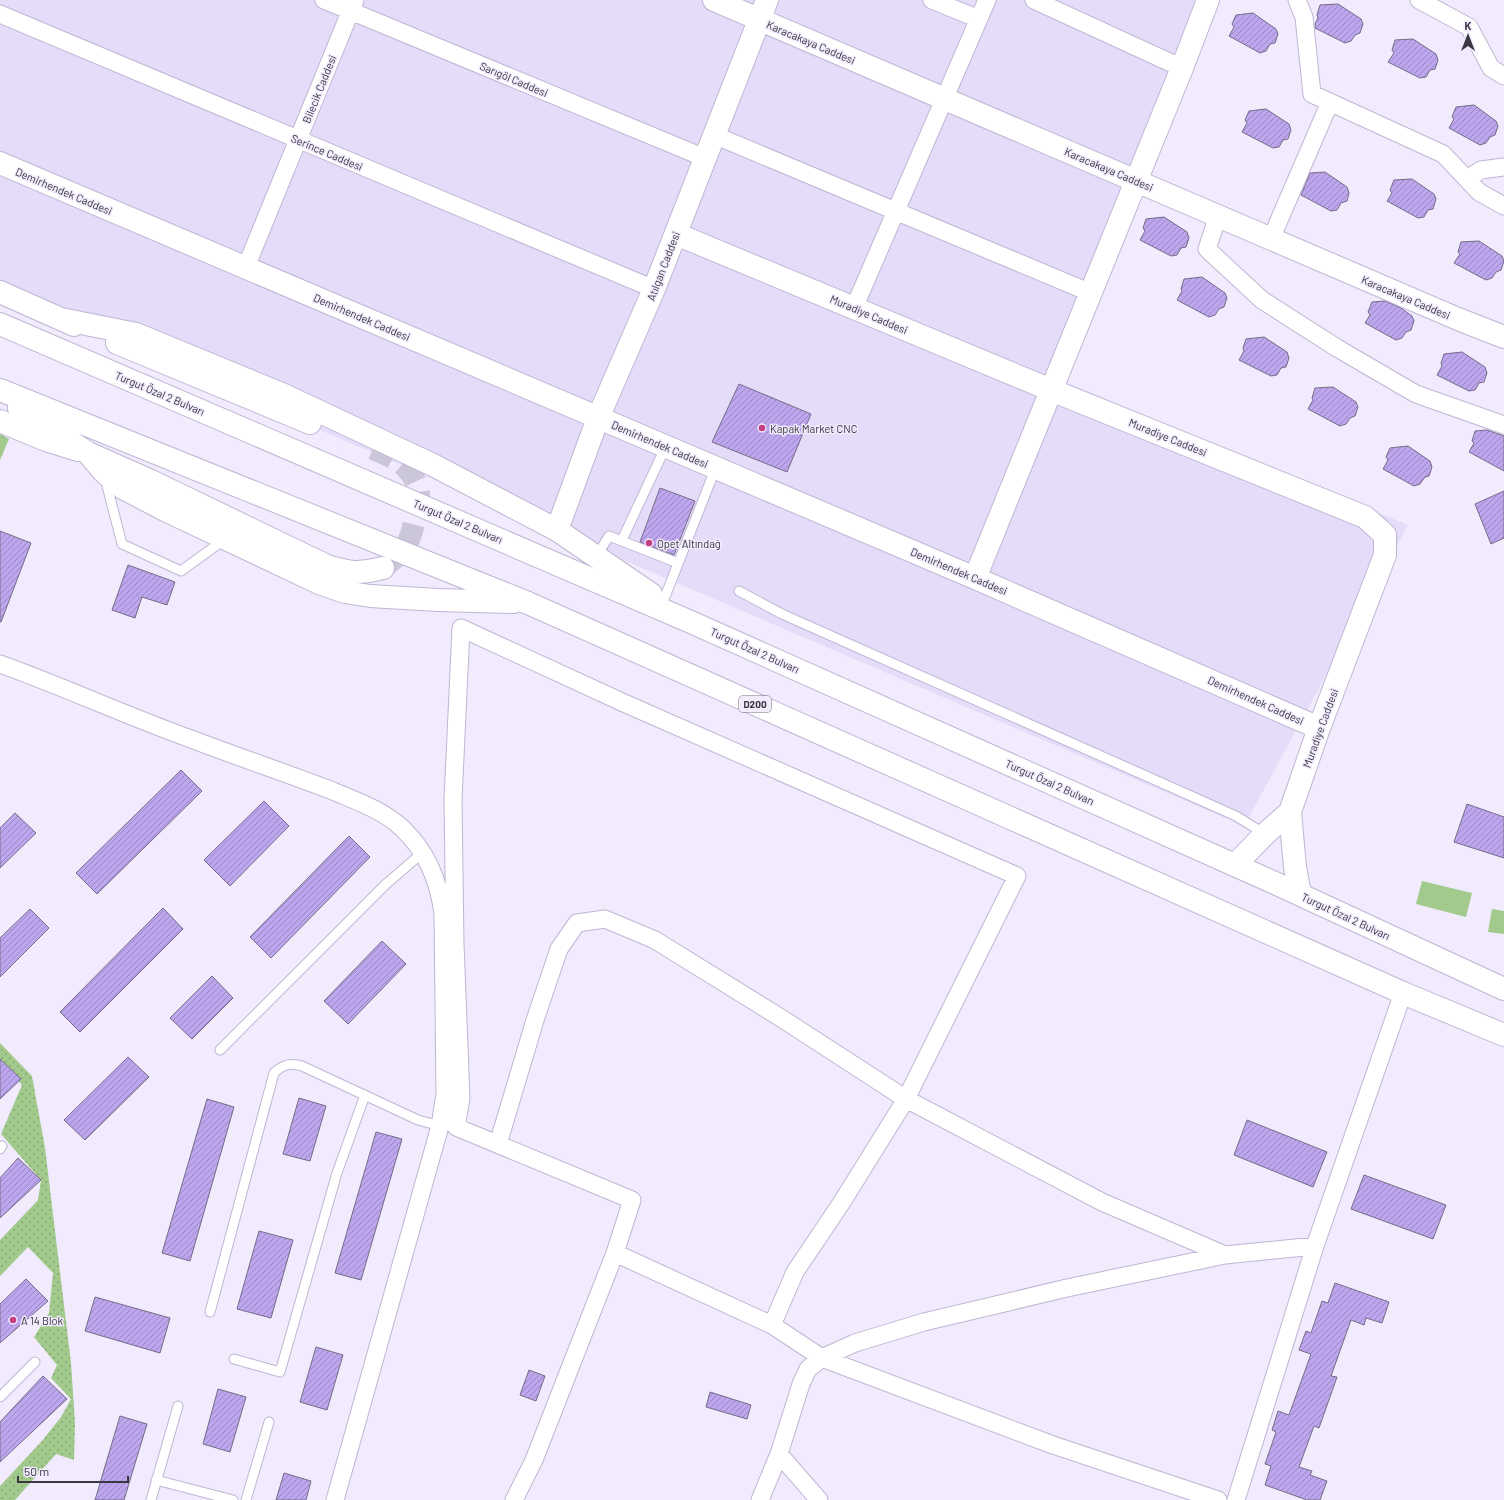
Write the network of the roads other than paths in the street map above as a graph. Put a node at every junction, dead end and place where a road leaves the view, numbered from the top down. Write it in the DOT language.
graph roads {
  1 [pos="324,0"];
  2 [pos="714,0"];
  3 [pos="932,0"];
  4 [pos="987,0"];
  5 [pos="1034,0"];
  6 [pos="1208,0"];
  7 [pos="1297,0"];
  8 [pos="1419,0"];
  9 [pos="353,6"];
  10 [pos="763,10"];
  11 [pos="0,14"];
  12 [pos="979,20"];
  13 [pos="1182,68"];
  14 [pos="1504,76"];
  15 [pos="946,99"];
  16 [pos="1330,102"];
  17 [pos="714,134"];
  18 [pos="298,140"];
  19 [pos="704,158"];
  20 [pos="0,163"];
  21 [pos="1504,167"];
  22 [pos="1467,180"];
  23 [pos="1136,181"];
  24 [pos="1504,206"];
  25 [pos="897,211"];
  26 [pos="1218,216"];
  27 [pos="676,234"];
  28 [pos="1271,239"];
  29 [pos="246,267"];
  30 [pos="654,289"];
  31 [pos="0,292"];
  32 [pos="1091,293"];
  33 [pos="854,308"];
  34 [pos="61,319"];
  35 [pos="0,324"];
  36 [pos="1504,337"];
  37 [pos="0,390"];
  38 [pos="1051,390"];
  39 [pos="0,396"];
  40 [pos="598,418"];
  41 [pos="0,422"];
  42 [pos="1504,425"];
  43 [pos="666,446"];
  44 [pos="373,449"];
  45 [pos="88,453"];
  46 [pos="716,467"];
  47 [pos="103,471"];
  48 [pos="557,530"];
  49 [pos="225,539"];
  50 [pos="622,540"];
  51 [pos="596,557"];
  52 [pos="678,563"];
  53 [pos="383,568"];
  54 [pos="975,578"];
  55 [pos="739,591"];
  56 [pos="663,602"];
  57 [pos="528,603"];
  58 [pos="693,622"];
  59 [pos="0,664"];
  60 [pos="1319,728"];
  61 [pos="1290,812"];
  62 [pos="1265,834"];
  63 [pos="422,853"];
  64 [pos="1235,865"];
  65 [pos="1300,894"];
  66 [pos="1504,989"];
  67 [pos="1403,993"];
  68 [pos="1504,1035"];
  69 [pos="220,1050"];
  70 [pos="365,1095"];
  71 [pos="906,1099"];
  72 [pos="440,1126"];
  73 [pos="498,1144"];
  74 [pos="1315,1246"];
  75 [pos="615,1253"];
  76 [pos="1226,1255"];
  77 [pos="210,1312"];
  78 [pos="772,1325"];
  79 [pos="822,1358"];
  80 [pos="234,1359"];
  81 [pos="35,1362"];
  82 [pos="0,1397"];
  83 [pos="178,1406"];
  84 [pos="269,1422"];
  85 [pos="779,1454"];
  86 [pos="156,1480"];
  87 [pos="151,1500"];
  88 [pos="233,1500"];
  89 [pos="246,1500"];
  90 [pos="335,1500"];
  91 [pos="514,1500"];
  92 [pos="760,1500"];
  93 [pos="819,1500"];
  94 [pos="1218,1500"];
  95 [pos="1236,1500"];
  1 -- 9 [label="street, Sarıgöl Caddesi"];
  2 -- 10 [label="main road, Karacakaya Caddesi"];
  3 -- 12 [label="street"];
  4 -- 12 [label="street"];
  5 -- 13 [label="street"];
  6 -- 13 [label="main road"];
  7 -- 16 [label="street"];
  8 -- 14 [label="street"];
  9 -- 18 [label="street, Bilecik Caddesi"];
  9 -- 19 [label="street, Sarıgöl Caddesi"];
  10 -- 15 [label="main road, Karacakaya Caddesi"];
  10 -- 17 [label="main road, Atılgan Caddesi"];
  11 -- 18 [label="street, Serince Caddesi"];
  12 -- 15 [label="street"];
  13 -- 23 [label="main road"];
  15 -- 23 [label="main road, Karacakaya Caddesi"];
  15 -- 25 [label="street"];
  16 -- 22 [label="street"];
  16 -- 28 [label="street"];
  17 -- 19 [label="main road, Atılgan Caddesi"];
  17 -- 25 [label="street"];
  18 -- 29 [label="street, Bilecik Caddesi"];
  18 -- 30 [label="street, Serince Caddesi"];
  19 -- 27 [label="main road, Atılgan Caddesi"];
  20 -- 29 [label="main road, Demirhendek Caddesi"];
  21 -- 22 [label="street"];
  22 -- 24 [label="street"];
  23 -- 26 [label="main road, Karacakaya Caddesi"];
  23 -- 32 [label="main road"];
  25 -- 32 [label="street"];
  25 -- 33 [label="street"];
  26 -- 28 [label="main road, Karacakaya Caddesi"];
  26 -- 42 [label="street"];
  27 -- 30 [label="main road, Atılgan Caddesi"];
  27 -- 33 [label="main road, Muradiye Caddesi"];
  28 -- 36 [label="main road, Karacakaya Caddesi"];
  29 -- 40 [label="main road, Demirhendek Caddesi"];
  30 -- 40 [label="main road, Atılgan Caddesi"];
  31 -- 34 [label="main road"];
  32 -- 38 [label="main road"];
  33 -- 38 [label="main road, Muradiye Caddesi"];
  34 -- 44 [label="main road"];
  34 -- 48 [label="main road"];
  35 -- 58 [label="main road, Turgut Özal 2 Bulvarı"];
  37 -- 57 [label="main road, D200"];
  38 -- 54 [label="main road"];
  38 -- 60 [label="main road, Muradiye Caddesi"];
  39 -- 45 [label="main road"];
  40 -- 43 [label="main road, Demirhendek Caddesi"];
  40 -- 48 [label="main road, Atılgan Caddesi"];
  41 -- 45 [label="main road"];
  43 -- 46 [label="main road, Demirhendek Caddesi"];
  43 -- 50 [label="lane"];
  45 -- 47 [label="main road"];
  45 -- 53 [label="main road"];
  46 -- 52 [label="lane"];
  46 -- 54 [label="main road, Demirhendek Caddesi"];
  47 -- 49 [label="main road"];
  47 -- 49 [label="lane"];
  48 -- 51 [label="main road"];
  49 -- 57 [label="main road"];
  50 -- 51 [label="lane"];
  50 -- 52 [label="lane"];
  51 -- 56 [label="main road"];
  52 -- 56 [label="lane"];
  54 -- 60 [label="main road, Demirhendek Caddesi"];
  55 -- 62 [label="lane"];
  56 -- 58 [label="main road"];
  57 -- 67 [label="main road, D200"];
  58 -- 64 [label="main road, Turgut Özal 2 Bulvarı"];
  59 -- 63 [label="street"];
  60 -- 61 [label="main road, Muradiye Caddesi"];
  61 -- 62 [label="main road"];
  61 -- 65 [label="main road"];
  62 -- 64 [label="main road"];
  63 -- 69 [label="lane"];
  63 -- 72 [label="street"];
  64 -- 65 [label="main road, Turgut Özal 2 Bulvarı"];
  65 -- 66 [label="main road, Turgut Özal 2 Bulvarı"];
  67 -- 68 [label="main road, D200"];
  67 -- 74 [label="street"];
  70 -- 72 [label="lane"];
  70 -- 77 [label="lane"];
  70 -- 80 [label="lane"];
  71 -- 73 [label="street"];
  71 -- 73 [label="street"];
  71 -- 76 [label="street"];
  71 -- 78 [label="street"];
  72 -- 90 [label="street"];
  73 -- 75 [label="street"];
  74 -- 76 [label="street"];
  74 -- 95 [label="street"];
  75 -- 78 [label="street"];
  75 -- 91 [label="street"];
  76 -- 79 [label="street"];
  78 -- 79 [label="street"];
  79 -- 85 [label="street"];
  79 -- 94 [label="street"];
  81 -- 82 [label="lane"];
  83 -- 86 [label="lane"];
  84 -- 89 [label="lane"];
  85 -- 92 [label="street"];
  85 -- 93 [label="street"];
  86 -- 87 [label="lane"];
  86 -- 88 [label="lane"];
}
